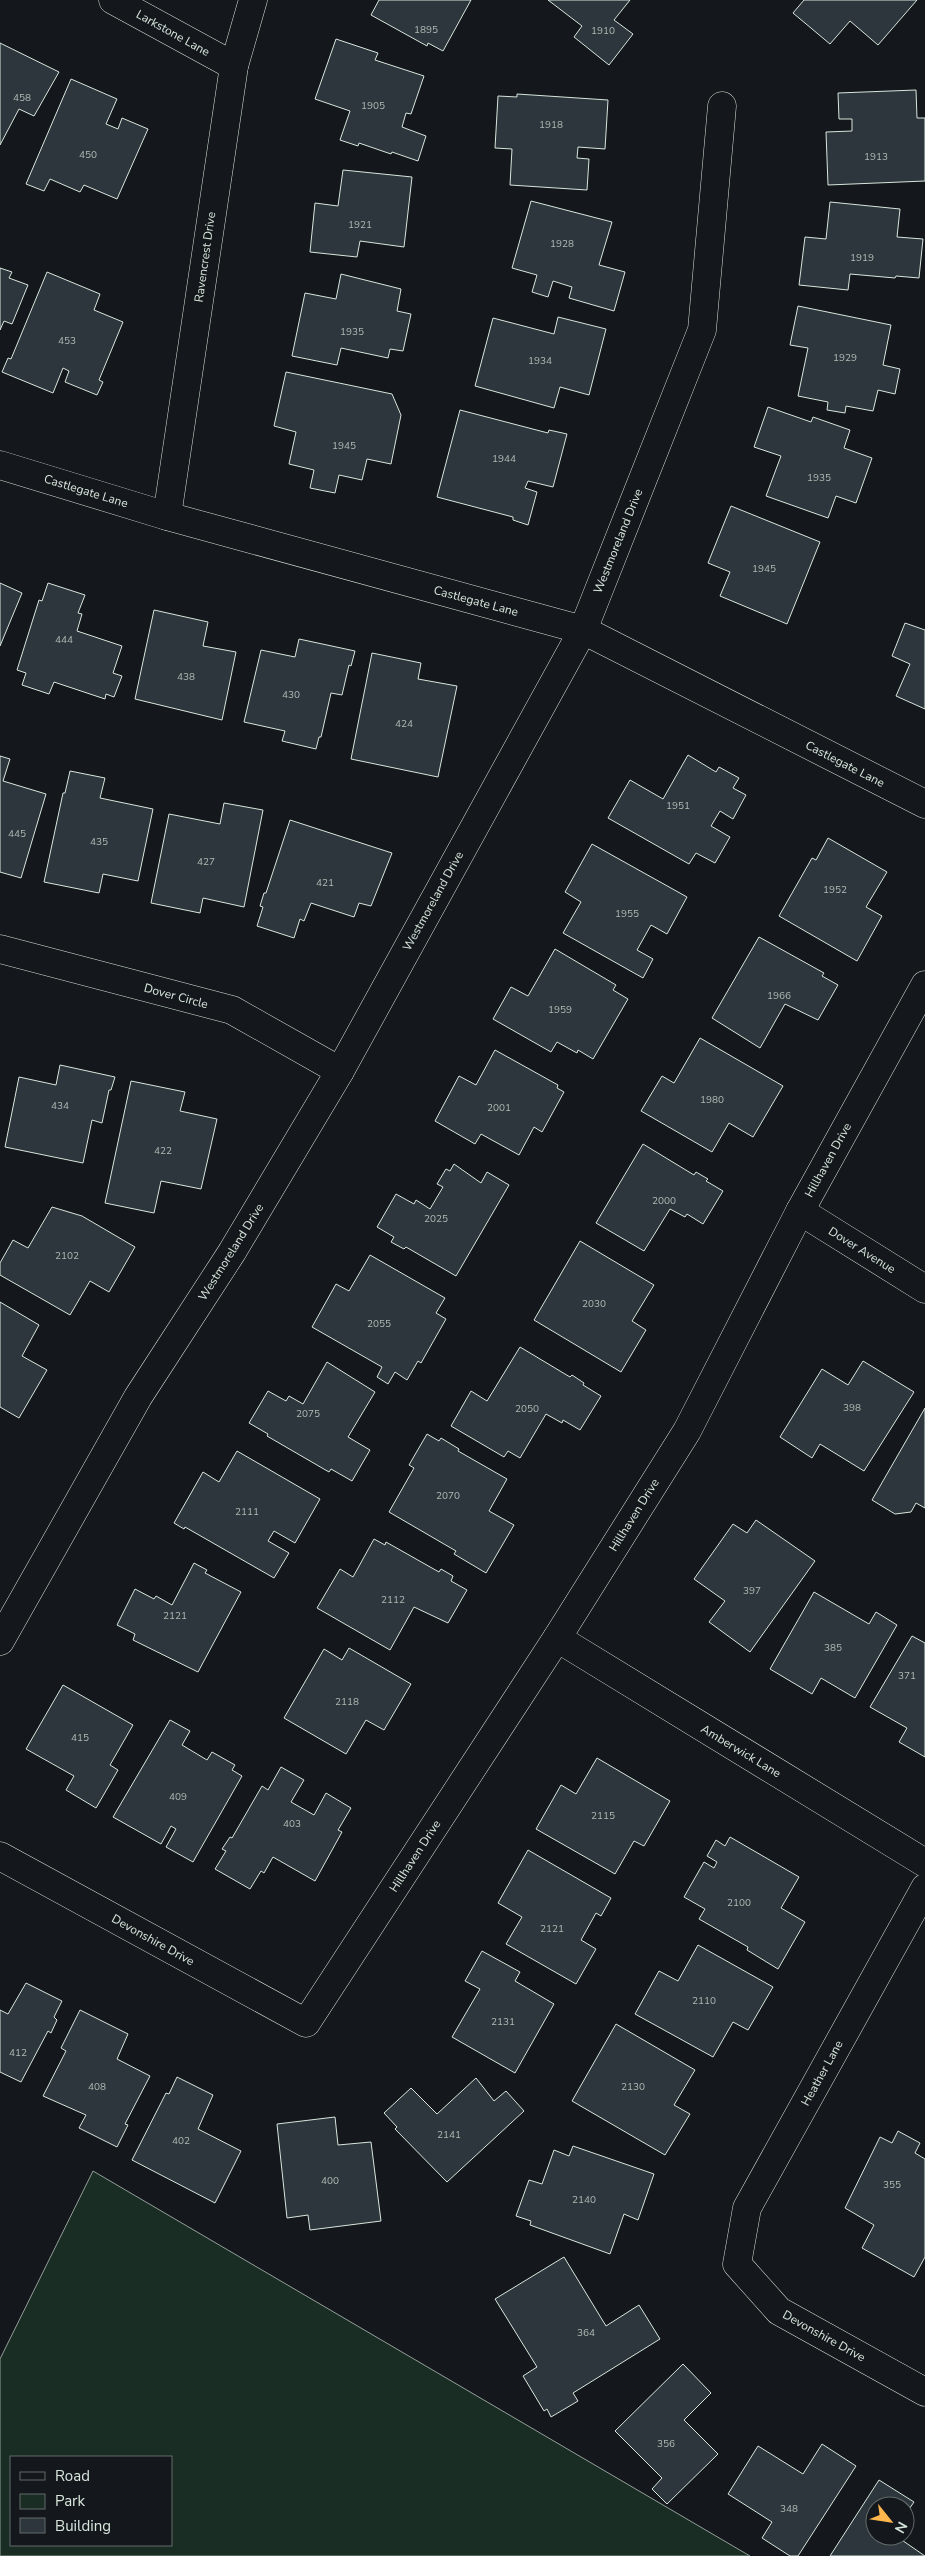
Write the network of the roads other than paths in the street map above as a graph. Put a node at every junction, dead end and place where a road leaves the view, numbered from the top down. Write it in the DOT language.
graph roads {
  1 [pos="113,0"];
  2 [pos="253,0"];
  3 [pos="234,66"];
  4 [pos="722,106"];
  5 [pos="0,465"];
  6 [pos="167,516"];
  7 [pos="583,630"];
  8 [pos="925,804"];
  9 [pos="0,949"];
  10 [pos="925,985"];
  11 [pos="340,1071"];
  12 [pos="800,1211"];
  13 [pos="925,1289"];
  14 [pos="557,1638"];
  15 [pos="0,1641"];
  16 [pos="0,1856"];
  17 [pos="925,1863"];
  18 [pos="925,1888"];
  19 [pos="306,2023"];
  20 [pos="737,2264"];
  21 [pos="925,2392"];
  1 -- 3 [label="street, Larkstone Lane"];
  2 -- 3 [label="street, Ravencrest Drive"];
  3 -- 6 [label="street, Ravencrest Drive"];
  4 -- 7 [label="street, Westmoreland Drive"];
  5 -- 6 [label="street, Castlegate Lane"];
  6 -- 7 [label="street, Castlegate Lane"];
  7 -- 8 [label="street, Castlegate Lane"];
  7 -- 11 [label="street, Westmoreland Drive"];
  9 -- 11 [label="street, Dover Circle"];
  10 -- 12 [label="street, Hillhaven Drive"];
  11 -- 15 [label="street, Westmoreland Drive"];
  12 -- 13 [label="street, Dover Avenue"];
  12 -- 14 [label="street, Hillhaven Drive"];
  14 -- 17 [label="street, Amberwick Lane"];
  14 -- 19 [label="street, Hillhaven Drive"];
  16 -- 19 [label="street, Devonshire Drive"];
  18 -- 20 [label="street, Heather Lane"];
  20 -- 21 [label="street, Devonshire Drive"];
}
